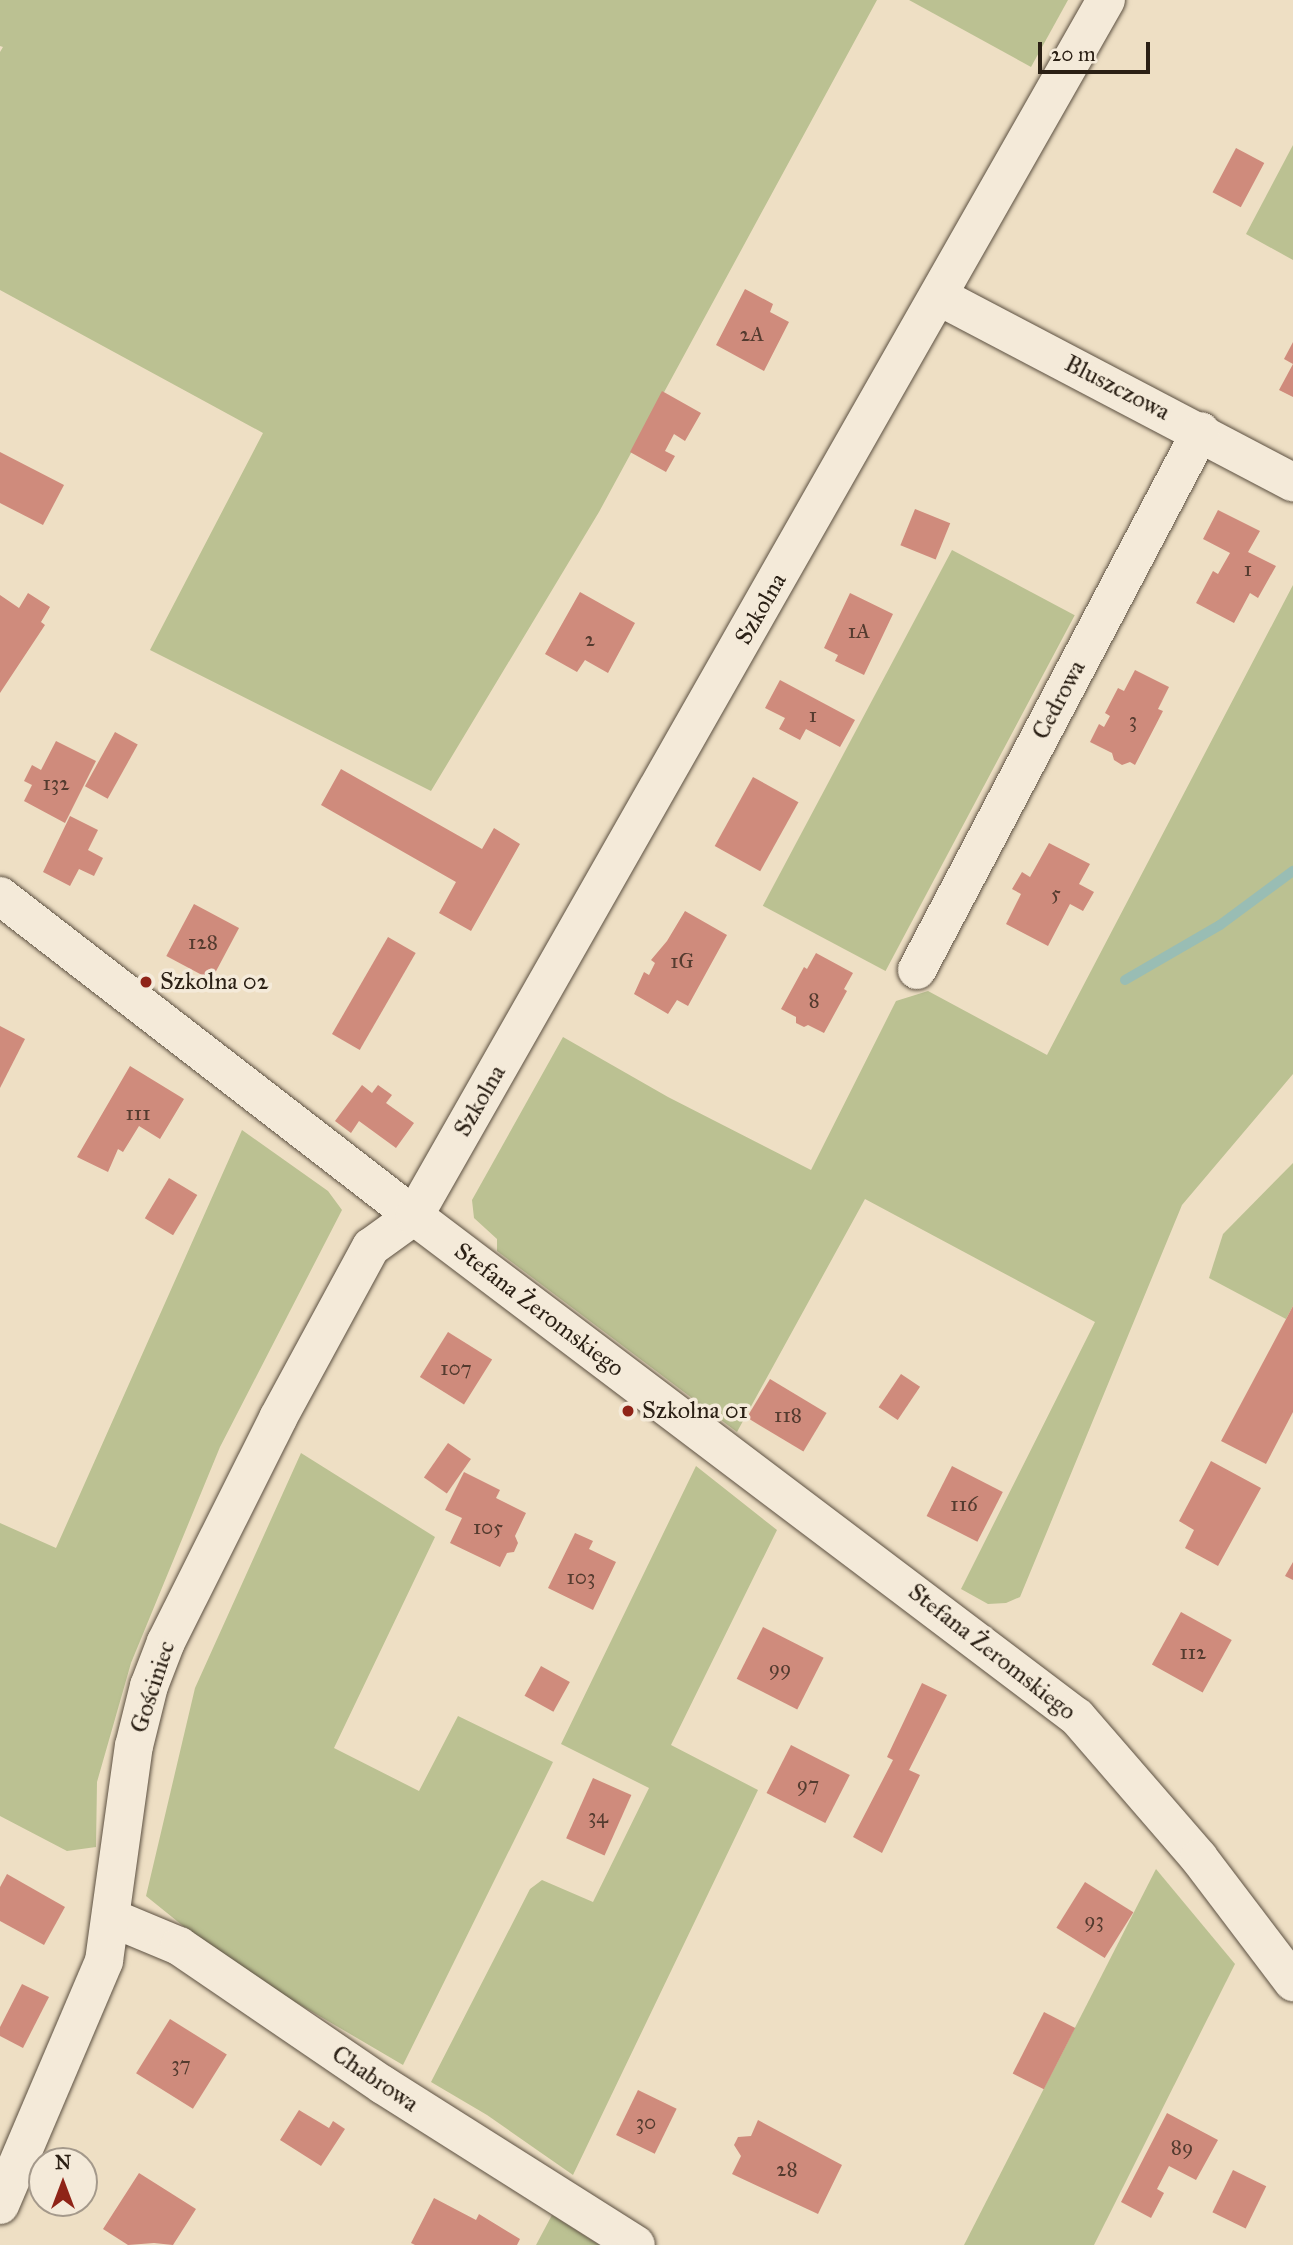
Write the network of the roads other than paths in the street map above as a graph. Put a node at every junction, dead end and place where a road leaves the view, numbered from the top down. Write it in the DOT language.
graph roads {
  1 [pos="1106,0"];
  2 [pos="940,297"];
  3 [pos="1200,431"];
  4 [pos="1293,482"];
  5 [pos="0,896"];
  6 [pos="917,970"];
  7 [pos="414,1216"];
  8 [pos="112,1918"];
  9 [pos="1293,1982"];
  10 [pos="0,2205"];
  11 [pos="636,2245"];
  1 -- 2 [label="street, Szkolna"];
  2 -- 3 [label="street, Bluszczowa"];
  2 -- 7 [label="street, Szkolna"];
  3 -- 4 [label="street, Bluszczowa"];
  3 -- 6 [label="street, Cedrowa"];
  5 -- 7 [label="street, Stefana Żeromskiego"];
  7 -- 8 [label="street, Gościniec"];
  7 -- 9 [label="street, Stefana Żeromskiego"];
  8 -- 10 [label="street, Gościniec"];
  8 -- 11 [label="street, Chabrowa"];
}
